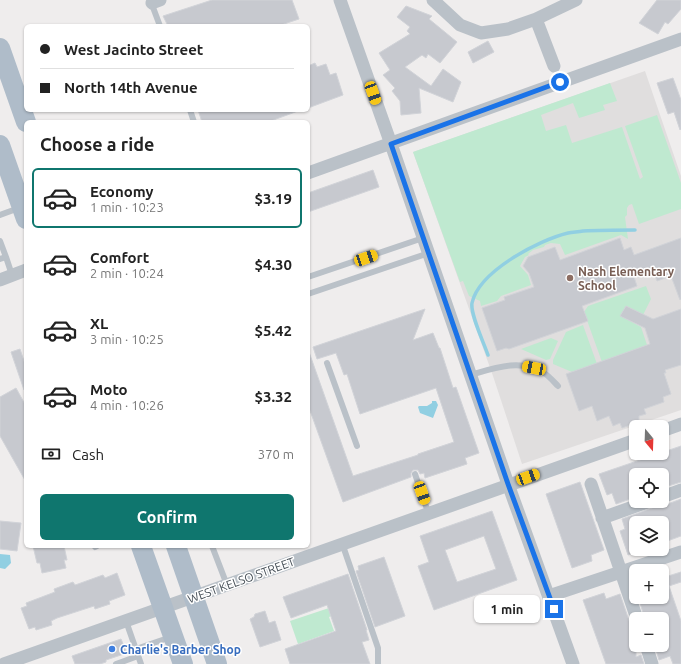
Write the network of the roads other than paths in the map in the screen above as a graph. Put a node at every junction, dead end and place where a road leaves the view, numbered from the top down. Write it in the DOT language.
graph roads {
  1 [pos="340,0"];
  2 [pos="433,0"];
  3 [pos="576,0"];
  4 [pos="154,1"];
  5 [pos="536,19"];
  6 [pos="160,24"];
  7 [pos="681,40"];
  8 [pos="0,48"];
  9 [pos="554,66"];
  10 [pos="25,120"];
  11 [pos="391,144"];
  12 [pos="1,148"];
  13 [pos="310,172"];
  14 [pos="24,213"];
  15 [pos="0,216"];
  16 [pos="423,238"];
  17 [pos="0,241"];
  18 [pos="428,253"];
  19 [pos="3,258"];
  20 [pos="24,271"];
  21 [pos="310,276"];
  22 [pos="6,278"];
  23 [pos="310,293"];
  24 [pos="327,363"];
  25 [pos="470,375"];
  26 [pos="558,386"];
  27 [pos="681,424"];
  28 [pos="669,428"];
  29 [pos="629,442"];
  30 [pos="357,446"];
  31 [pos="415,474"];
  32 [pos="508,484"];
  33 [pos="591,484"];
  34 [pos="681,490"];
  35 [pos="669,494"];
  36 [pos="630,508"];
  37 [pos="428,512"];
  38 [pos="602,518"];
  39 [pos="342,543"];
  40 [pos="142,548"];
  41 [pos="179,548"];
  42 [pos="213,548"];
  43 [pos="681,552"];
  44 [pos="621,572"];
  45 [pos="226,585"];
  46 [pos="194,596"];
  47 [pos="549,596"];
  48 [pos="163,607"];
  49 [pos="635,612"];
  50 [pos="126,620"];
  51 [pos="173,636"];
  52 [pos="136,649"];
  53 [pos="648,652"];
  54 [pos="138,656"];
  55 [pos="4,664"];
  56 [pos="116,664"];
  57 [pos="141,664"];
  58 [pos="183,664"];
  59 [pos="217,664"];
  60 [pos="378,664"];
  61 [pos="573,664"];
  62 [pos="652,664"];
  1 -- 11 [label="street"];
  2 -- 5 [label="street"];
  3 -- 5 [label="street"];
  4 -- 6 [label="lane"];
  5 -- 9 [label="street"];
  7 -- 11 [label="street"];
  8 -- 10 [label="main road"];
  11 -- 13 [label="street"];
  11 -- 16 [label="street"];
  12 -- 14 [label="main road"];
  14 -- 15 [label="lane"];
  16 -- 18 [label="street"];
  16 -- 21 [label="lane"];
  17 -- 19 [label="lane"];
  18 -- 23 [label="lane"];
  18 -- 25 [label="street"];
  19 -- 22 [label="lane"];
  20 -- 22 [label="street"];
  24 -- 30 [label="lane"];
  25 -- 26 [label="lane"];
  25 -- 32 [label="street"];
  27 -- 28 [label="street"];
  29 -- 32 [label="street, WEST KELSO STREET"];
  31 -- 37 [label="lane"];
  32 -- 37 [label="street, WEST KELSO STREET"];
  32 -- 47 [label="street"];
  33 -- 38 [label="street"];
  34 -- 35 [label="street"];
  36 -- 38 [label="street"];
  37 -- 39 [label="street, WEST KELSO STREET"];
  38 -- 44 [label="street"];
  39 -- 45 [label="street, WEST KELSO STREET"];
  39 -- 60 [label="lane"];
  40 -- 48 [label="main road"];
  41 -- 46 [label="main road"];
  42 -- 45 [label="lane"];
  43 -- 44 [label="street"];
  44 -- 47 [label="street"];
  44 -- 49 [label="street"];
  45 -- 46 [label="street, WEST KELSO STREET"];
  46 -- 48 [label="street, WEST KELSO STREET"];
  46 -- 59 [label="main road"];
  47 -- 61 [label="street"];
  48 -- 50 [label="street, WEST KELSO STREET"];
  48 -- 51 [label="main road"];
  50 -- 52 [label="lane"];
  50 -- 55 [label="street, WEST KELSO STREET"];
  51 -- 52 [label="lane"];
  51 -- 58 [label="main road"];
  52 -- 54 [label="lane"];
  53 -- 62 [label="street"];
  54 -- 56 [label="lane"];
  54 -- 57 [label="lane"];
}
